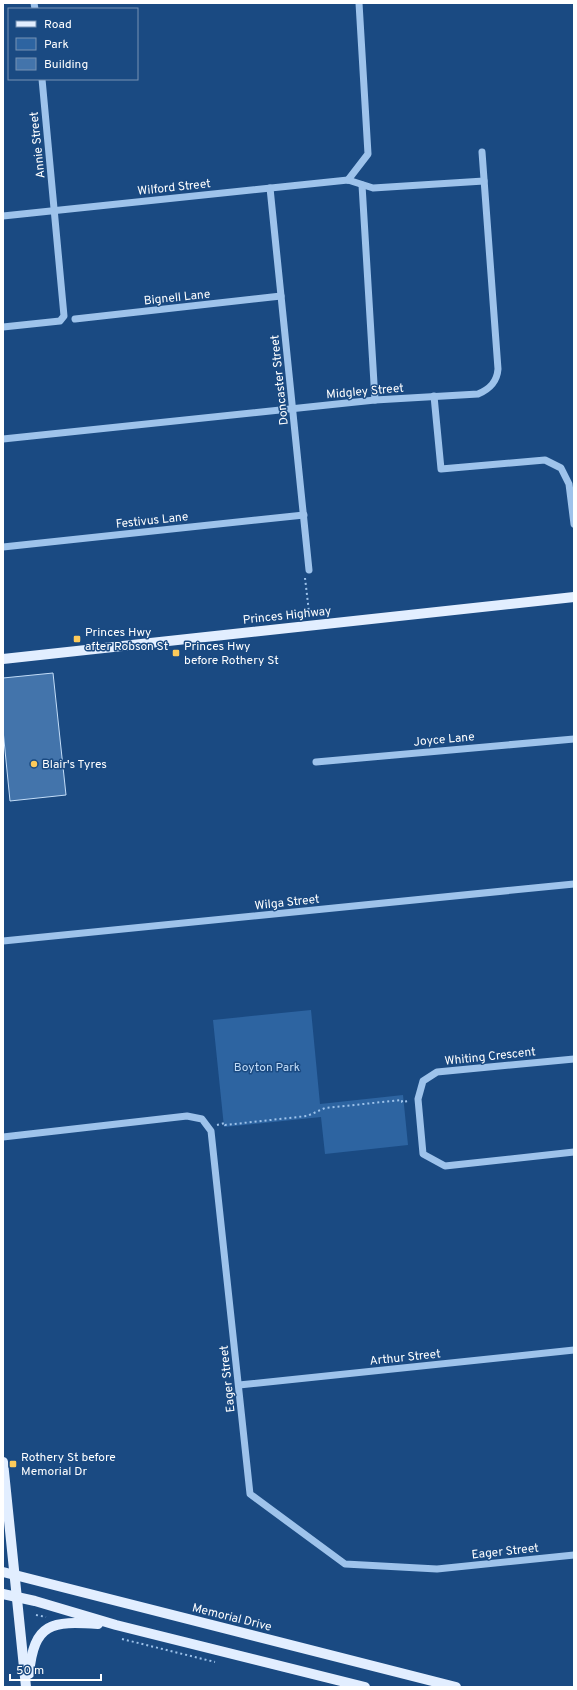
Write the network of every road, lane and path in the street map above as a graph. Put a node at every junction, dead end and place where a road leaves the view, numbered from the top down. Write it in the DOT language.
graph roads {
  1 [pos="359,3"];
  2 [pos="42,80"];
  3 [pos="482,152"];
  4 [pos="348,180"];
  5 [pos="484,181"];
  6 [pos="362,184"];
  7 [pos="270,188"];
  8 [pos="55,209"];
  9 [pos="3,216"];
  10 [pos="281,296"];
  11 [pos="75,319"];
  12 [pos="3,327"];
  13 [pos="434,396"];
  14 [pos="375,400"];
  15 [pos="293,408"];
  16 [pos="3,439"];
  17 [pos="304,515"];
  18 [pos="574,524"];
  19 [pos="3,547"];
  20 [pos="307,572"];
  21 [pos="574,597"];
  22 [pos="309,612"];
  23 [pos="3,659"];
  24 [pos="574,739"];
  25 [pos="316,762"];
  26 [pos="574,884"];
  27 [pos="3,941"];
  28 [pos="574,1059"];
  29 [pos="418,1100"];
  30 [pos="216,1125"];
  31 [pos="3,1137"];
  32 [pos="574,1152"];
  33 [pos="574,1350"];
  34 [pos="239,1385"];
  35 [pos="3,1462"];
  36 [pos="6,1494"];
  37 [pos="3,1508"];
  38 [pos="574,1555"];
  39 [pos="3,1572"];
  40 [pos="14,1575"];
  41 [pos="3,1594"];
  42 [pos="16,1597"];
  43 [pos="116,1625"];
  44 [pos="27,1687"];
  45 [pos="365,1687"];
  46 [pos="456,1687"];
  1 -- 4 [label="street"];
  2 -- 8 [label="street, Annie Street"];
  3 -- 5 [label="street, Midgley Street"];
  4 -- 6 [label="street"];
  4 -- 7 [label="street, Wilford Street"];
  5 -- 6 [label="street"];
  5 -- 13 [label="street, Midgley Street"];
  6 -- 14 [label="street"];
  7 -- 8 [label="street, Wilford Street"];
  7 -- 10 [label="street, Doncaster Street"];
  8 -- 9 [label="street, Wilford Street"];
  8 -- 12 [label="street, Annie Street"];
  10 -- 11 [label="street, Bignell Lane"];
  10 -- 15 [label="street, Doncaster Street"];
  13 -- 14 [label="street, Midgley Street"];
  13 -- 18 [label="street"];
  14 -- 15 [label="street, Midgley Street"];
  15 -- 16 [label="street, Midgley Street"];
  15 -- 17 [label="street, Doncaster Street"];
  17 -- 19 [label="street, Festivus Lane"];
  17 -- 20 [label="street, Doncaster Street"];
  20 -- 22 [label="path"];
  21 -- 23 [label="main road, Princes Highway"];
  24 -- 25 [label="street, Joyce Lane"];
  26 -- 27 [label="street, Wilga Street"];
  28 -- 29 [label="street, Whiting Crescent"];
  29 -- 30 [label="path"];
  29 -- 32 [label="street, Whiting Crescent"];
  31 -- 34 [label="street, Eager Street"];
  33 -- 34 [label="street, Arthur Street"];
  34 -- 38 [label="street, Eager Street"];
  35 -- 36 [label="main road"];
  36 -- 37 [label="main road"];
  36 -- 40 [label="main road"];
  39 -- 40 [label="main road, Memorial Drive"];
  40 -- 42 [label="main road"];
  40 -- 46 [label="main road, Memorial Drive"];
  41 -- 42 [label="main road"];
  42 -- 43 [label="main road"];
  42 -- 44 [label="main road"];
  43 -- 44 [label="main road"];
  43 -- 45 [label="main road"];
}
